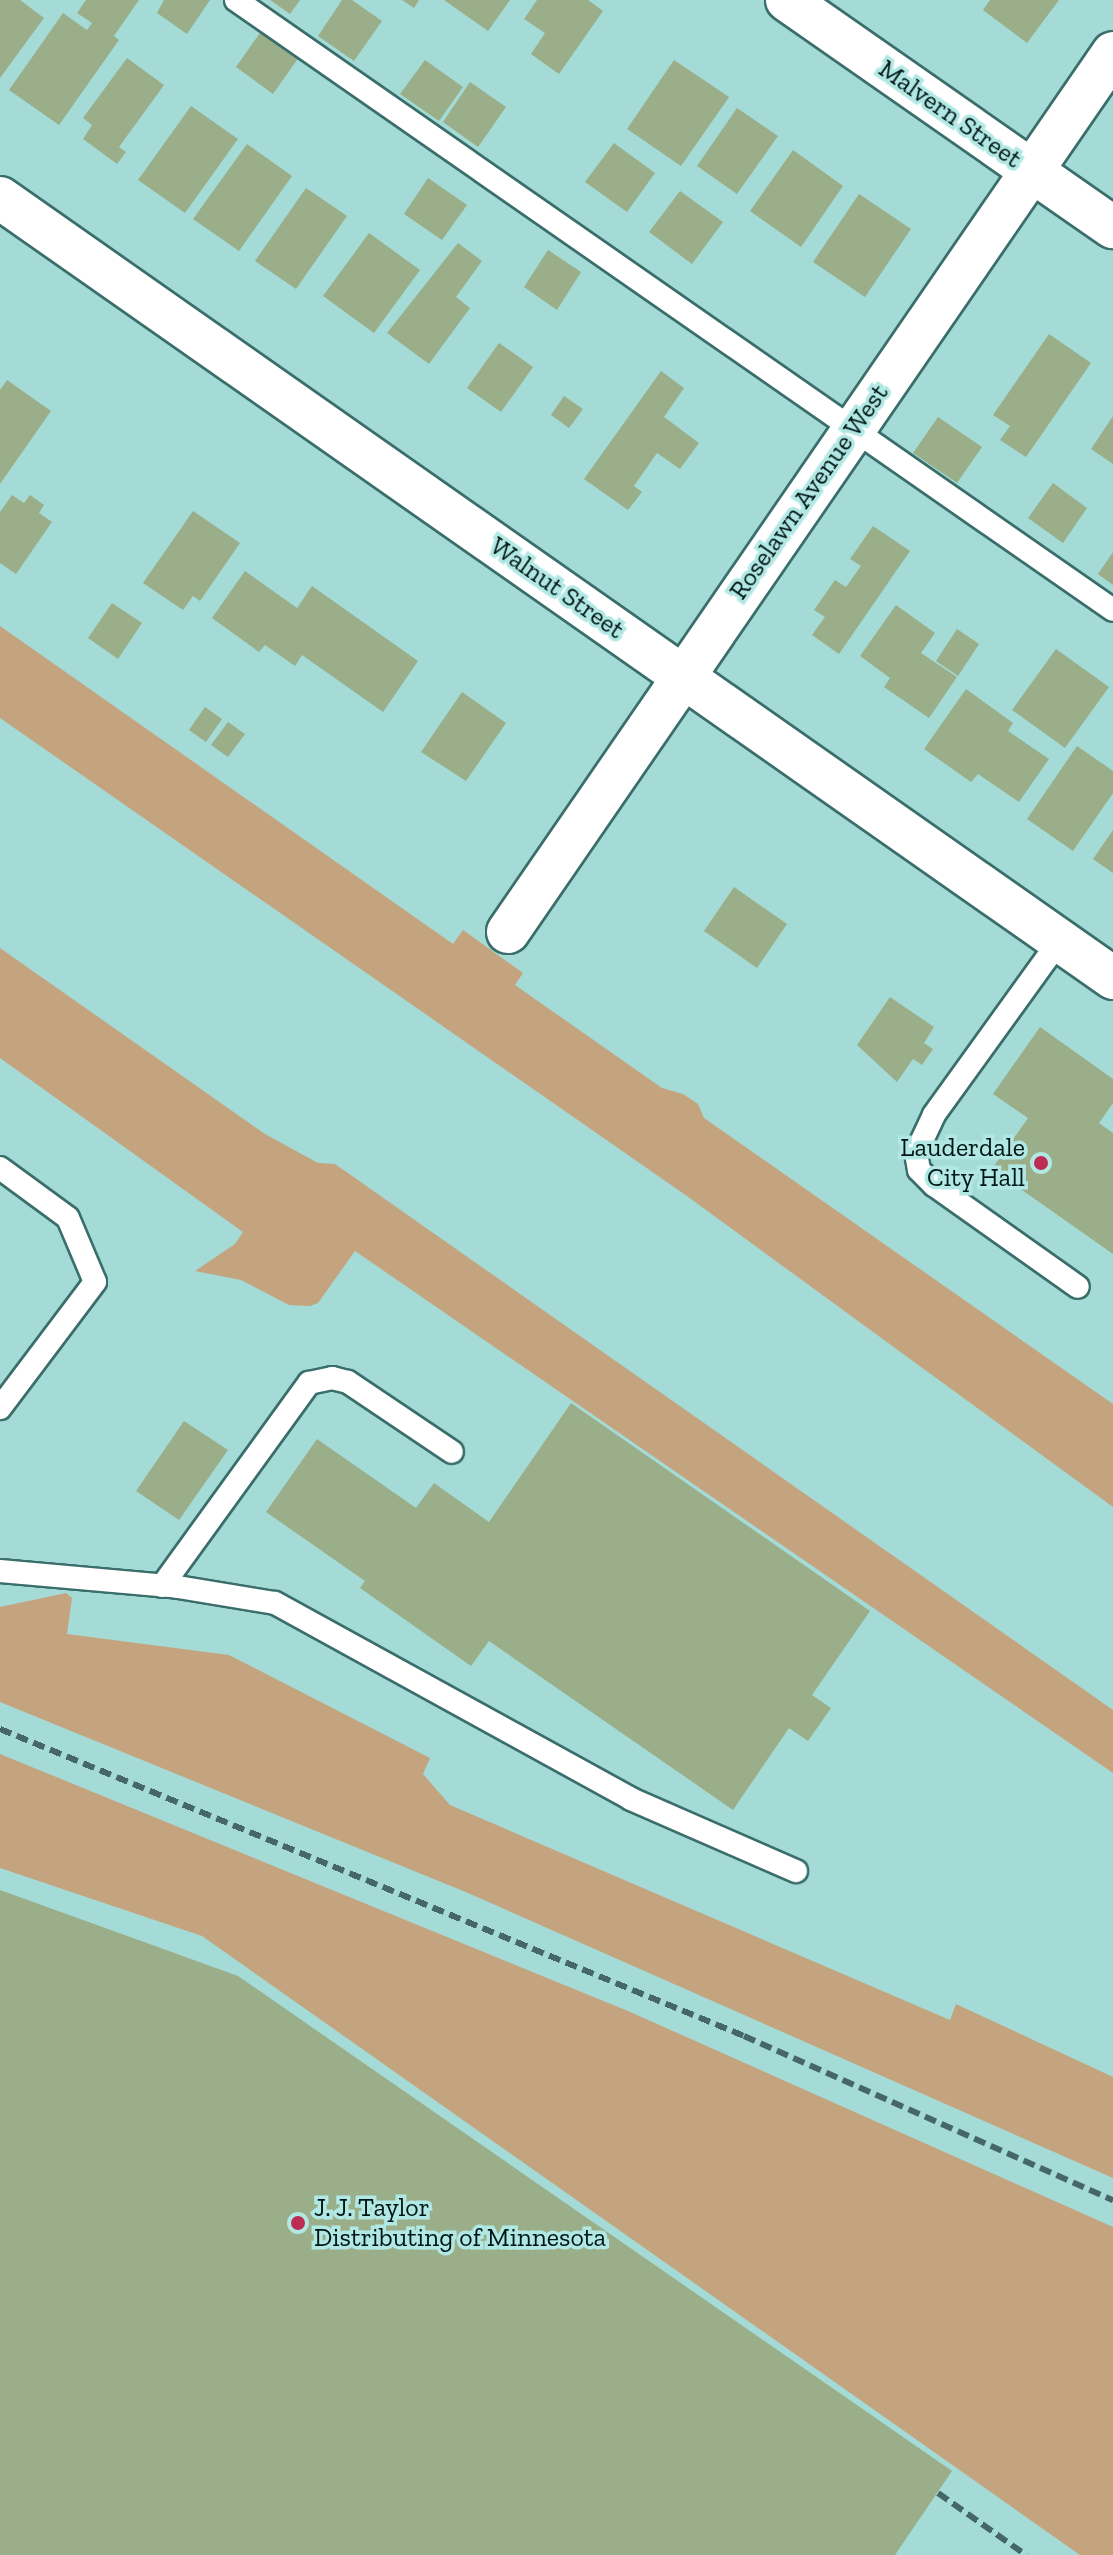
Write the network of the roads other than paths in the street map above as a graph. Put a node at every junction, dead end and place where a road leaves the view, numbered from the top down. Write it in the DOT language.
graph roads {
  1 [pos="236,0"];
  2 [pos="787,0"];
  3 [pos="1113,53"];
  4 [pos="1031,170"];
  5 [pos="0,198"];
  6 [pos="1113,227"];
  7 [pos="852,430"];
  8 [pos="1113,610"];
  9 [pos="682,675"];
  10 [pos="508,932"];
  11 [pos="1060,940"];
  12 [pos="1113,978"];
  13 [pos="0,1168"];
  14 [pos="1078,1287"];
  15 [pos="0,1408"];
  16 [pos="452,1452"];
  17 [pos="0,1571"];
  18 [pos="162,1586"];
  19 [pos="796,1871"];
  1 -- 7 [label="lane"];
  2 -- 4 [label="street, Malvern Street"];
  3 -- 4 [label="street, Roselawn Avenue West"];
  4 -- 6 [label="street, Malvern Street"];
  4 -- 7 [label="street, Roselawn Avenue West"];
  5 -- 9 [label="street, Walnut Street"];
  7 -- 8 [label="lane"];
  7 -- 9 [label="street, Roselawn Avenue West"];
  9 -- 10 [label="street, Roselawn Avenue West"];
  9 -- 11 [label="street, Walnut Street"];
  11 -- 12 [label="street, Walnut Street"];
  11 -- 14 [label="lane"];
  13 -- 15 [label="lane"];
  16 -- 18 [label="lane"];
  17 -- 18 [label="lane"];
  18 -- 19 [label="lane"];
}
